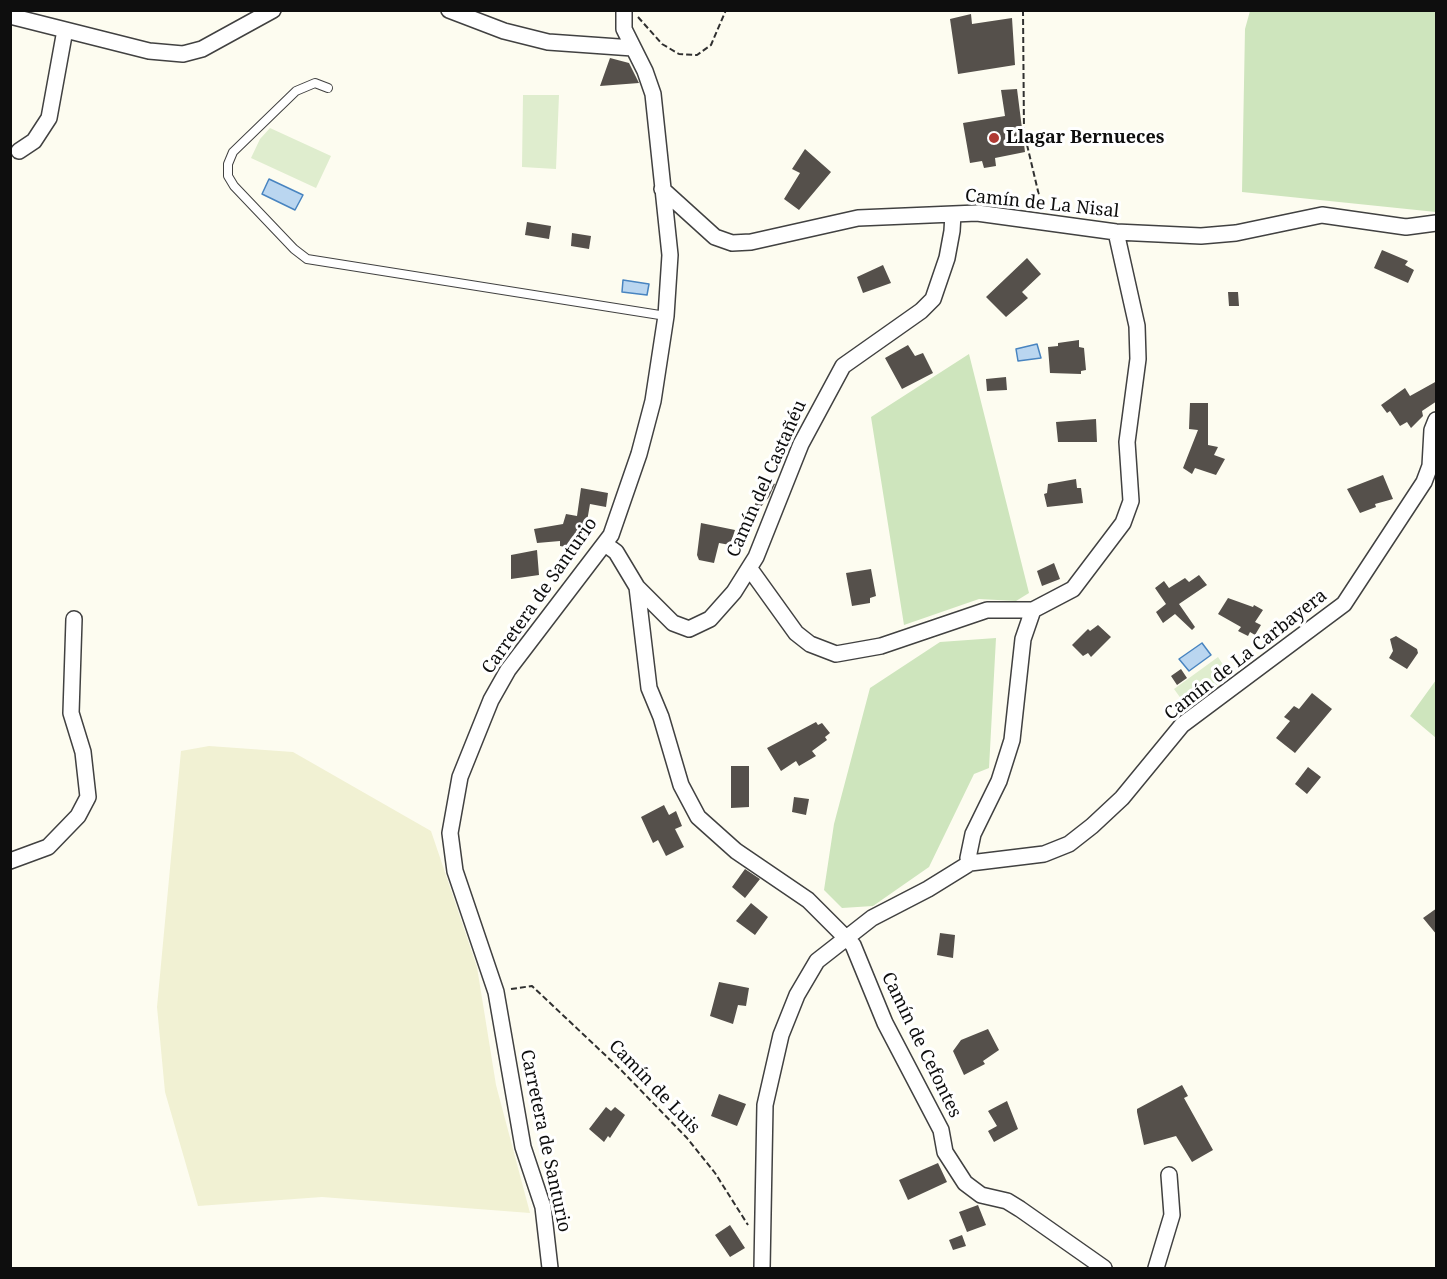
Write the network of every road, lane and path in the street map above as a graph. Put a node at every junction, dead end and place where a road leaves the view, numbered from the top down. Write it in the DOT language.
graph roads {
  1 [pos="273,10"];
  2 [pos="449,10"];
  3 [pos="624,10"];
  4 [pos="638,10"];
  5 [pos="726,10"];
  6 [pos="1023,10"];
  7 [pos="10,16"];
  8 [pos="65,30"];
  9 [pos="633,48"];
  10 [pos="328,88"];
  11 [pos="19,151"];
  12 [pos="662,189"];
  13 [pos="952,214"];
  14 [pos="1045,222"];
  15 [pos="1437,223"];
  16 [pos="1116,232"];
  17 [pos="666,316"];
  18 [pos="1437,420"];
  19 [pos="605,544"];
  20 [pos="750,569"];
  21 [pos="637,587"];
  22 [pos="1034,610"];
  23 [pos="74,619"];
  24 [pos="10,861"];
  25 [pos="970,863"];
  26 [pos="846,938"];
  27 [pos="496,992"];
  28 [pos="1169,1175"];
  29 [pos="762,1249"];
  30 [pos="550,1269"];
  31 [pos="762,1269"];
  32 [pos="1104,1269"];
  33 [pos="1156,1269"];
  1 -- 8 [label="street"];
  2 -- 9 [label="street"];
  3 -- 9 [label="street, Carretera de Santurio"];
  4 -- 5 [label="path"];
  6 -- 14 [label="path"];
  7 -- 8 [label="street"];
  8 -- 11 [label="street"];
  9 -- 12 [label="street, Carretera de Santurio"];
  10 -- 17 [label="lane"];
  12 -- 13 [label="street, Camín de La Nisal"];
  12 -- 17 [label="street, Carretera de Santurio"];
  13 -- 14 [label="street, Camín de La Nisal"];
  13 -- 20 [label="street, Camín del Castañéu"];
  14 -- 16 [label="street, Camín de La Nisal"];
  15 -- 16 [label="street, Camín de La Nisal"];
  16 -- 22 [label="street"];
  17 -- 19 [label="street, Carretera de Santurio"];
  18 -- 25 [label="street, Camín de La Carbayera"];
  19 -- 21 [label="street, Camín del Castañéu"];
  19 -- 27 [label="street, Carretera de Santurio"];
  20 -- 21 [label="street, Camín del Castañéu"];
  20 -- 22 [label="street"];
  21 -- 26 [label="street, Camín de Cefontes"];
  22 -- 25 [label="street"];
  23 -- 24 [label="street"];
  25 -- 26 [label="street, Camín de La Carbayera"];
  26 -- 29 [label="street, Camín de La Carbayera"];
  26 -- 32 [label="street, Camín de Cefontes"];
  27 -- 29 [label="path, Camín de Luis"];
  27 -- 30 [label="street, Carretera de Santurio"];
  28 -- 33 [label="street"];
  29 -- 31 [label="street, Camín de La Carbayera"];
}
